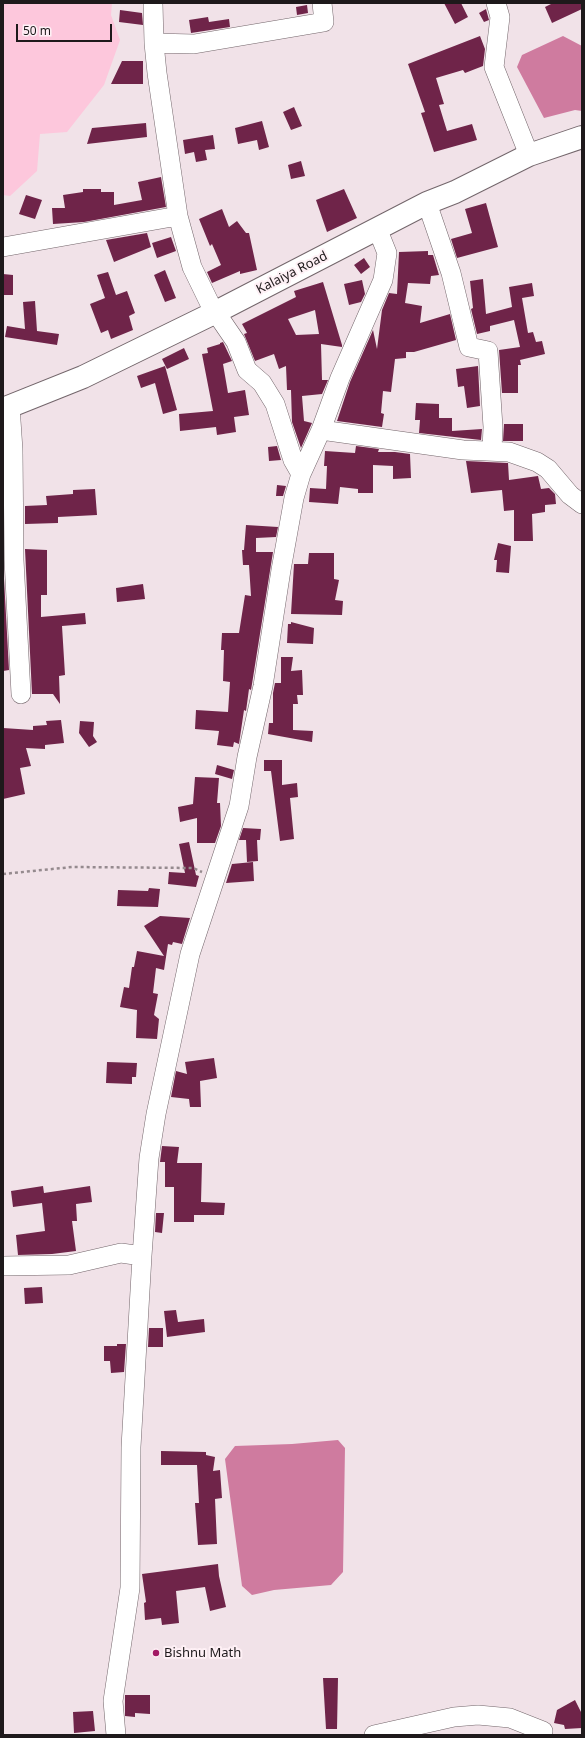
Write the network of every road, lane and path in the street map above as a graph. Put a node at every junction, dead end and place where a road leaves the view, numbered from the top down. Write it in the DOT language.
graph roads {
  1 [pos="153,3"];
  2 [pos="322,3"];
  3 [pos="496,3"];
  4 [pos="154,43"];
  5 [pos="582,137"];
  6 [pos="529,155"];
  7 [pos="427,203"];
  8 [pos="178,216"];
  9 [pos="377,228"];
  10 [pos="3,247"];
  11 [pos="216,312"];
  12 [pos="6,408"];
  13 [pos="321,430"];
  14 [pos="492,450"];
  15 [pos="301,474"];
  16 [pos="582,504"];
  17 [pos="21,694"];
  18 [pos="3,874"];
  19 [pos="215,878"];
  20 [pos="142,1256"];
  21 [pos="3,1266"];
  22 [pos="544,1731"];
  23 [pos="116,1735"];
  24 [pos="374,1735"];
  1 -- 4 [label="street"];
  2 -- 4 [label="street"];
  3 -- 6 [label="street"];
  4 -- 8 [label="street"];
  5 -- 6 [label="main road, Kalaiya Road"];
  6 -- 7 [label="main road, Kalaiya Road"];
  7 -- 9 [label="main road, Kalaiya Road"];
  7 -- 14 [label="street"];
  8 -- 10 [label="street"];
  8 -- 11 [label="street"];
  9 -- 11 [label="main road, Kalaiya Road"];
  9 -- 13 [label="street"];
  11 -- 12 [label="main road, Kalaiya Road"];
  11 -- 15 [label="street"];
  12 -- 17 [label="street"];
  13 -- 14 [label="street"];
  13 -- 15 [label="street"];
  14 -- 16 [label="street"];
  15 -- 19 [label="street"];
  18 -- 19 [label="path"];
  19 -- 20 [label="street"];
  20 -- 21 [label="street"];
  20 -- 23 [label="street"];
  22 -- 24 [label="street"];
}
